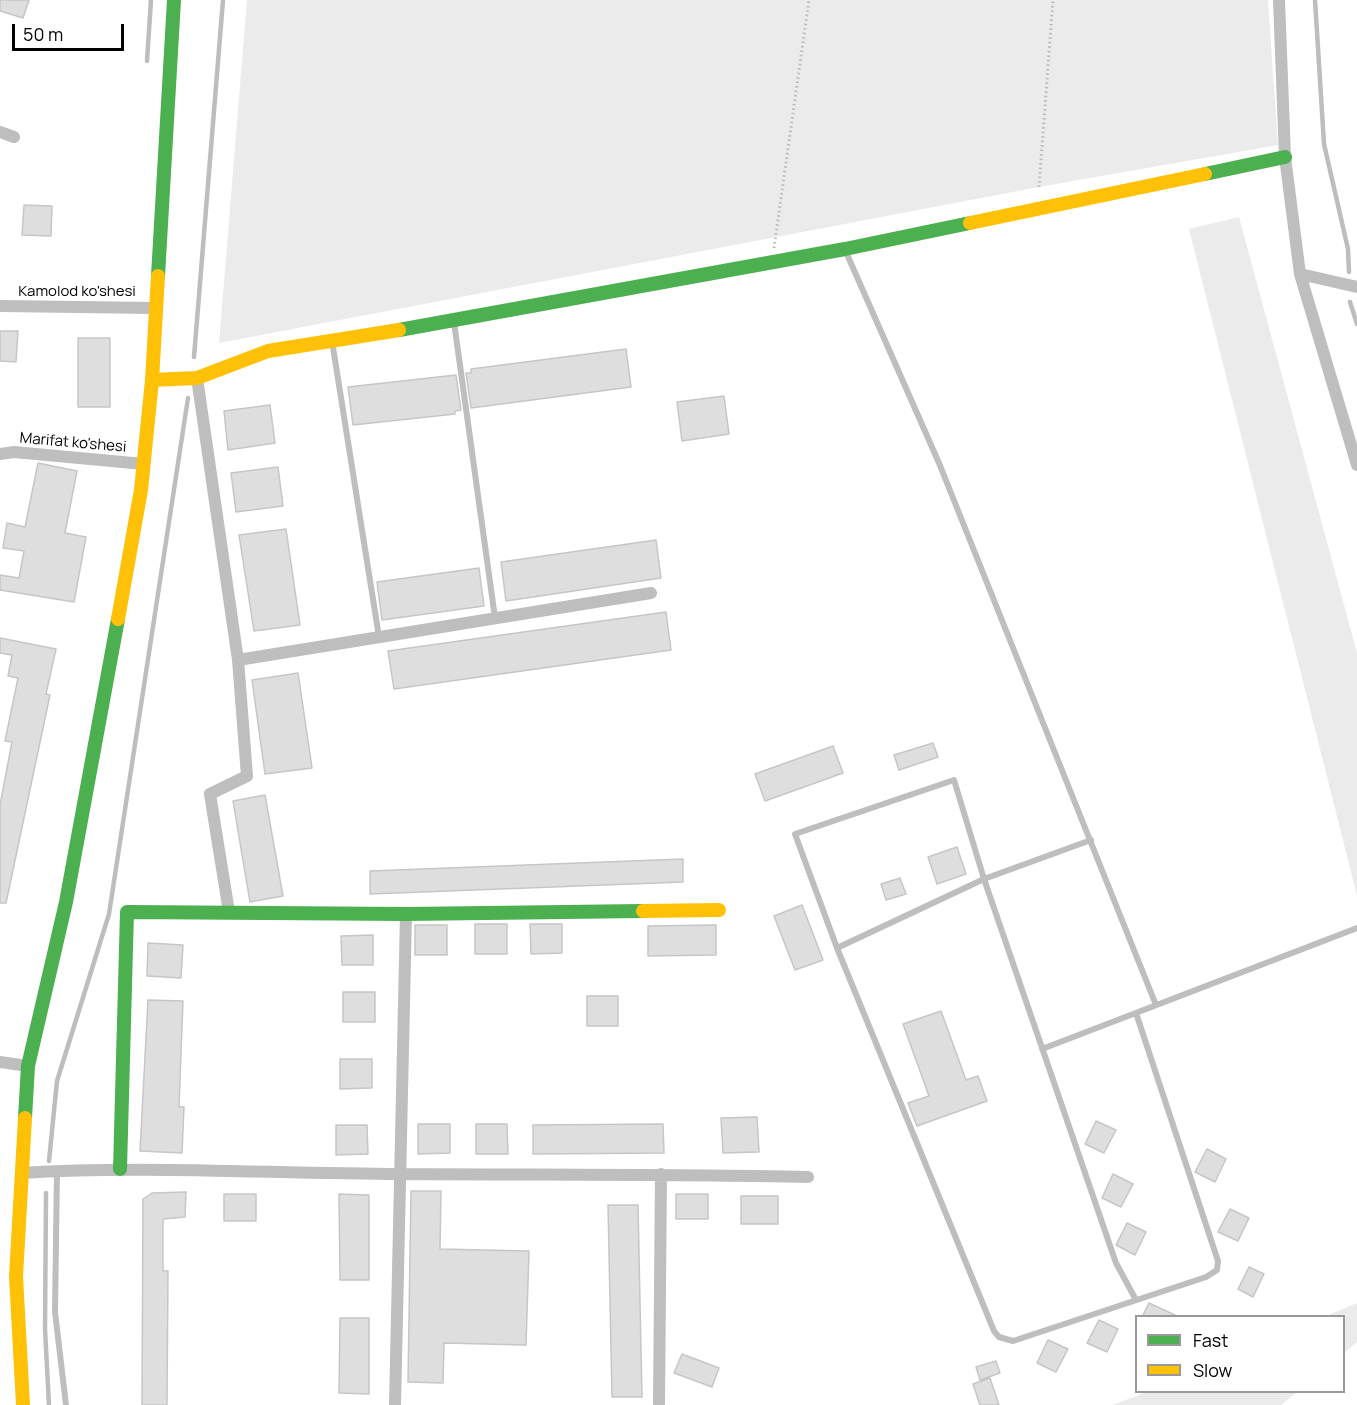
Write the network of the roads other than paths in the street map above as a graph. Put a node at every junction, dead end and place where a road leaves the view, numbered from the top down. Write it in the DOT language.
graph roads {
  1 [pos="174,0"];
  2 [pos="1279,0"];
  3 [pos="0,132"];
  4 [pos="14,137"];
  5 [pos="1285,157"];
  6 [pos="845,249"];
  7 [pos="1300,274"];
  8 [pos="1357,287"];
  9 [pos="0,306"];
  10 [pos="154,308"];
  11 [pos="454,321"];
  12 [pos="332,341"];
  13 [pos="197,378"];
  14 [pos="152,380"];
  15 [pos="0,454"];
  16 [pos="144,465"];
  17 [pos="1357,465"];
  18 [pos="651,593"];
  19 [pos="495,618"];
  20 [pos="379,637"];
  21 [pos="238,660"];
  22 [pos="1091,840"];
  23 [pos="984,879"];
  24 [pos="719,910"];
  25 [pos="229,912"];
  26 [pos="406,914"];
  27 [pos="1357,928"];
  28 [pos="837,948"];
  29 [pos="1156,1005"];
  30 [pos="1136,1013"];
  31 [pos="1042,1049"];
  32 [pos="0,1062"];
  33 [pos="28,1066"];
  34 [pos="120,1169"];
  35 [pos="57,1171"];
  36 [pos="21,1173"];
  37 [pos="400,1174"];
  38 [pos="661,1174"];
  39 [pos="808,1177"];
  40 [pos="1136,1300"];
  41 [pos="659,1403"];
  42 [pos="23,1405"];
  43 [pos="66,1405"];
  44 [pos="395,1405"];
  1 -- 10 [label="street"];
  2 -- 5 [label="street"];
  3 -- 4 [label="street"];
  5 -- 6 [label="street"];
  5 -- 7 [label="street"];
  6 -- 11 [label="street"];
  6 -- 22 [label="lane"];
  7 -- 8 [label="street"];
  7 -- 17 [label="street"];
  9 -- 10 [label="street, Kamolod ko'shesi"];
  10 -- 14 [label="street"];
  11 -- 12 [label="street"];
  11 -- 19 [label="lane"];
  12 -- 13 [label="street"];
  12 -- 20 [label="lane"];
  13 -- 14 [label="street"];
  13 -- 21 [label="street"];
  14 -- 16 [label="street"];
  15 -- 16 [label="street, Marifat ko'shesi"];
  16 -- 33 [label="street"];
  18 -- 19 [label="street"];
  19 -- 20 [label="street"];
  20 -- 21 [label="street"];
  21 -- 25 [label="street"];
  22 -- 23 [label="lane"];
  22 -- 29 [label="lane"];
  23 -- 28 [label="lane"];
  23 -- 28 [label="lane"];
  23 -- 31 [label="lane"];
  24 -- 26 [label="street"];
  25 -- 26 [label="street"];
  25 -- 34 [label="street"];
  26 -- 37 [label="street"];
  27 -- 29 [label="lane"];
  28 -- 40 [label="lane"];
  29 -- 30 [label="lane"];
  30 -- 31 [label="lane"];
  30 -- 40 [label="lane"];
  31 -- 40 [label="lane"];
  32 -- 33 [label="street"];
  33 -- 36 [label="street"];
  34 -- 35 [label="street"];
  34 -- 37 [label="street"];
  35 -- 36 [label="street"];
  35 -- 43 [label="lane"];
  36 -- 42 [label="street"];
  37 -- 38 [label="street"];
  37 -- 44 [label="street"];
  38 -- 39 [label="street"];
  38 -- 41 [label="street"];
}
